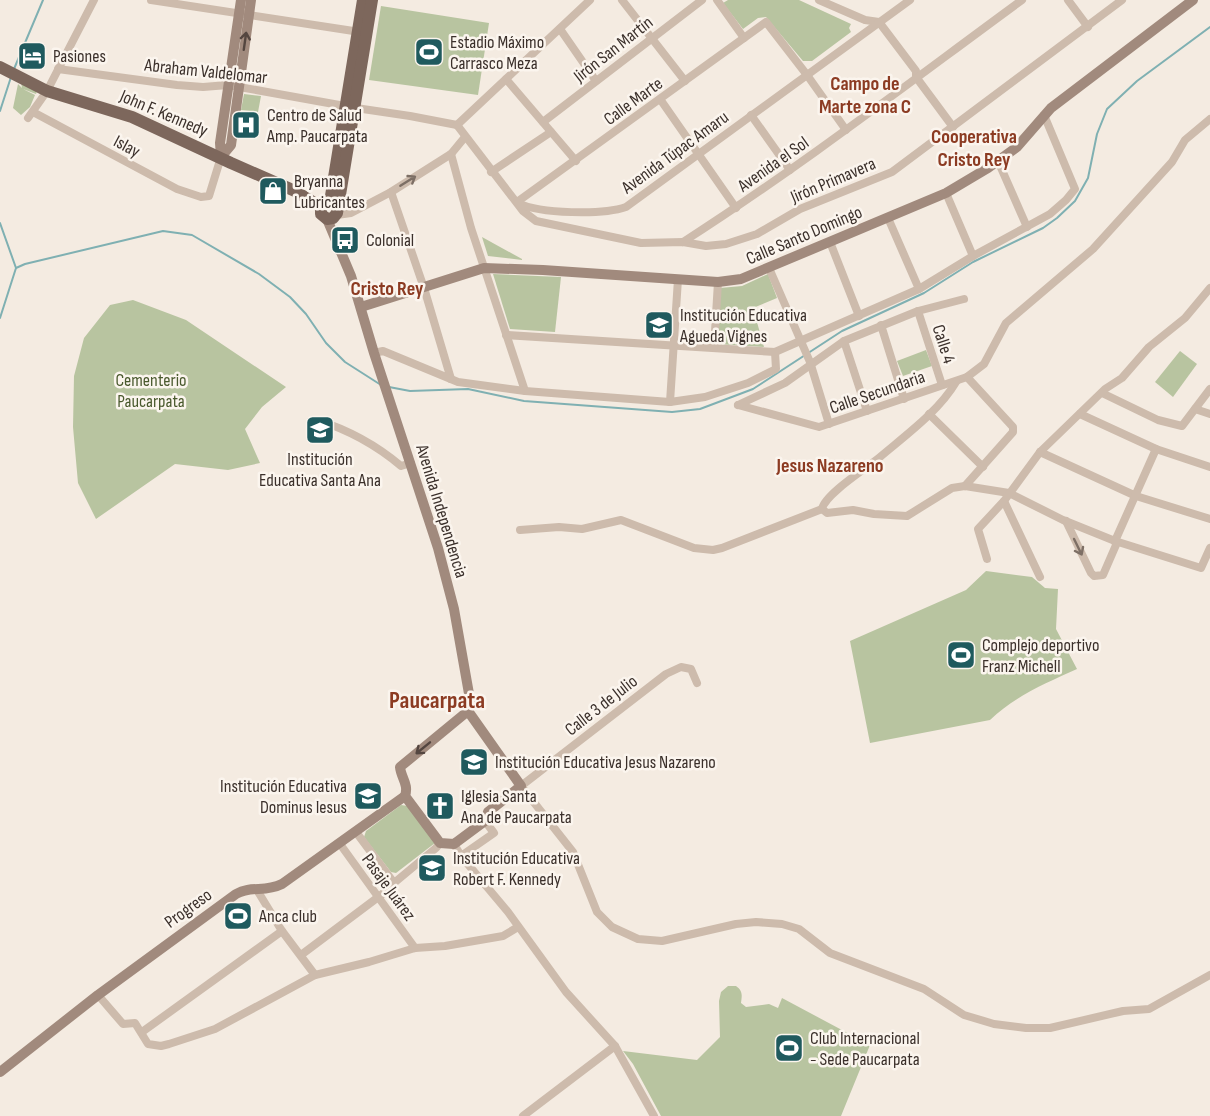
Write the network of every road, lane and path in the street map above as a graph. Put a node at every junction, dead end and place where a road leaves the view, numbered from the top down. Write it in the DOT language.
graph roads {
  1 [pos="94,0"];
  2 [pos="151,0"];
  3 [pos="241,0"];
  4 [pos="251,0"];
  5 [pos="363,0"];
  6 [pos="372,0"];
  7 [pos="590,0"];
  8 [pos="622,0"];
  9 [pos="702,0"];
  10 [pos="717,0"];
  11 [pos="819,0"];
  12 [pos="893,0"];
  13 [pos="910,0"];
  14 [pos="1022,0"];
  15 [pos="1068,0"];
  16 [pos="1122,0"];
  17 [pos="1193,0"];
  18 [pos="899,8"];
  19 [pos="244,14"];
  20 [pos="879,22"];
  21 [pos="1088,27"];
  22 [pos="560,29"];
  23 [pos="363,32"];
  24 [pos="744,38"];
  25 [pos="651,39"];
  26 [pos="3,69"];
  27 [pos="58,69"];
  28 [pos="807,75"];
  29 [pos="916,77"];
  30 [pos="506,79"];
  31 [pos="596,81"];
  32 [pos="685,81"];
  33 [pos="233,86"];
  34 [pos="47,91"];
  35 [pos="660,99"];
  36 [pos="351,107"];
  37 [pos="751,115"];
  38 [pos="1044,115"];
  39 [pos="1210,119"];
  40 [pos="543,122"];
  41 [pos="457,125"];
  42 [pos="953,127"];
  43 [pos="846,130"];
  44 [pos="551,132"];
  45 [pos="465,137"];
  46 [pos="451,154"];
  47 [pos="698,154"];
  48 [pos="221,158"];
  49 [pos="576,161"];
  50 [pos="998,161"];
  51 [pos="790,170"];
  52 [pos="491,172"];
  53 [pos="391,192"];
  54 [pos="946,193"];
  55 [pos="517,202"];
  56 [pos="735,208"];
  57 [pos="331,212"];
  58 [pos="888,218"];
  59 [pos="1027,227"];
  60 [pos="683,242"];
  61 [pos="830,242"];
  62 [pos="972,256"];
  63 [pos="484,268"];
  64 [pos="769,268"];
  65 [pos="678,279"];
  66 [pos="718,282"];
  67 [pos="424,288"];
  68 [pos="1210,288"];
  69 [pos="919,289"];
  70 [pos="964,298"];
  71 [pos="361,307"];
  72 [pos="918,311"];
  73 [pos="859,316"];
  74 [pos="880,325"];
  75 [pos="506,335"];
  76 [pos="844,341"];
  77 [pos="802,344"];
  78 [pos="672,345"];
  79 [pos="714,348"];
  80 [pos="775,352"];
  81 [pos="374,353"];
  82 [pos="810,364"];
  83 [pos="967,377"];
  84 [pos="451,379"];
  85 [pos="956,382"];
  86 [pos="942,386"];
  87 [pos="1210,388"];
  88 [pos="525,391"];
  89 [pos="1102,393"];
  90 [pos="904,399"];
  91 [pos="670,402"];
  92 [pos="1195,409"];
  93 [pos="867,411"];
  94 [pos="929,414"];
  95 [pos="1080,414"];
  96 [pos="1210,414"];
  97 [pos="317,420"];
  98 [pos="829,424"];
  99 [pos="1156,449"];
  100 [pos="1040,452"];
  101 [pos="411,463"];
  102 [pos="983,467"];
  103 [pos="1210,467"];
  104 [pos="964,486"];
  105 [pos="1009,493"];
  106 [pos="1136,496"];
  107 [pos="1004,501"];
  108 [pos="822,509"];
  109 [pos="1210,519"];
  110 [pos="1066,521"];
  111 [pos="520,530"];
  112 [pos="1115,542"];
  113 [pos="1210,548"];
  114 [pos="987,558"];
  115 [pos="1040,577"];
  116 [pos="697,683"];
  117 [pos="468,711"];
  118 [pos="521,786"];
  119 [pos="405,796"];
  120 [pos="485,821"];
  121 [pos="356,832"];
  122 [pos="440,843"];
  123 [pos="340,844"];
  124 [pos="454,844"];
  125 [pos="461,856"];
  126 [pos="394,883"];
  127 [pos="257,890"];
  128 [pos="378,897"];
  129 [pos="518,927"];
  130 [pos="282,931"];
  131 [pos="415,948"];
  132 [pos="301,955"];
  133 [pos="315,975"];
  134 [pos="1210,975"];
  135 [pos="98,995"];
  136 [pos="142,1032"];
  137 [pos="615,1046"];
  138 [pos="0,1072"];
  139 [pos="523,1116"];
  140 [pos="654,1116"];
  1 -- 27 [label="street"];
  2 -- 19 [label="street"];
  3 -- 19 [label="main road"];
  4 -- 19 [label="main road"];
  5 -- 23 [label="main road"];
  6 -- 23 [label="main road"];
  7 -- 22 [label="street"];
  8 -- 25 [label="street"];
  9 -- 25 [label="street, Jirón San Martín"];
  10 -- 24 [label="street"];
  11 -- 20 [label="street"];
  12 -- 18 [label="street"];
  13 -- 18 [label="street, Avenida Túpac Amaru"];
  14 -- 29 [label="street, Avenida el Sol"];
  15 -- 21 [label="street"];
  16 -- 21 [label="street, Jirón Primavera"];
  17 -- 38 [label="main road, Calle Santo Domingo"];
  18 -- 20 [label="street, Avenida Túpac Amaru"];
  19 -- 23 [label="street"];
  19 -- 33 [label="main road"];
  20 -- 28 [label="street, Avenida Túpac Amaru"];
  20 -- 29 [label="street"];
  21 -- 42 [label="street, Jirón Primavera"];
  22 -- 30 [label="street"];
  22 -- 31 [label="street"];
  23 -- 36 [label="main road"];
  24 -- 28 [label="street, Calle Marte"];
  24 -- 32 [label="street, Calle Marte"];
  25 -- 31 [label="street, Jirón San Martín"];
  25 -- 32 [label="street"];
  26 -- 34 [label="main road, John F. Kennedy"];
  27 -- 33 [label="street, Abraham Valdelomar"];
  27 -- 34 [label="street"];
  28 -- 37 [label="street, Avenida Túpac Amaru"];
  28 -- 43 [label="street"];
  29 -- 42 [label="street"];
  29 -- 43 [label="street, Avenida el Sol"];
  30 -- 40 [label="street"];
  30 -- 41 [label="street"];
  31 -- 40 [label="street, Jirón San Martín"];
  32 -- 35 [label="street, Calle Marte"];
  33 -- 36 [label="street, Abraham Valdelomar"];
  33 -- 48 [label="main road"];
  34 -- 48 [label="main road, John F. Kennedy"];
  34 -- 48 [label="street, Islay"];
  35 -- 47 [label="street"];
  35 -- 49 [label="street, Calle Marte"];
  36 -- 41 [label="street, Abraham Valdelomar"];
  36 -- 57 [label="main road"];
  37 -- 47 [label="street, Avenida Túpac Amaru"];
  37 -- 51 [label="street"];
  38 -- 50 [label="main road, Calle Santo Domingo"];
  38 -- 59 [label="street"];
  39 -- 83 [label="street, Calle Secundaria"];
  40 -- 44 [label="street"];
  41 -- 45 [label="street"];
  42 -- 60 [label="street, Jirón Primavera"];
  43 -- 51 [label="street, Avenida el Sol"];
  44 -- 49 [label="street"];
  44 -- 52 [label="street"];
  45 -- 46 [label="street"];
  45 -- 52 [label="street"];
  53 -- 46 [label="street, one-way"];
  46 -- 63 [label="street"];
  47 -- 55 [label="street, Avenida Túpac Amaru"];
  47 -- 56 [label="street"];
  48 -- 57 [label="main road, John F. Kennedy"];
  49 -- 55 [label="street, Calle Marte"];
  50 -- 54 [label="main road, Calle Santo Domingo"];
  50 -- 59 [label="street"];
  51 -- 56 [label="street, Avenida el Sol"];
  52 -- 55 [label="street"];
  53 -- 57 [label="street"];
  53 -- 67 [label="street"];
  54 -- 58 [label="main road, Calle Santo Domingo"];
  54 -- 62 [label="street"];
  55 -- 60 [label="street, Jirón Primavera"];
  56 -- 60 [label="street, Avenida el Sol"];
  57 -- 71 [label="main road, Avenida Independencia"];
  58 -- 61 [label="main road, Calle Santo Domingo"];
  58 -- 69 [label="street"];
  59 -- 62 [label="street"];
  61 -- 64 [label="main road, Calle Santo Domingo"];
  61 -- 73 [label="street"];
  62 -- 69 [label="street"];
  63 -- 65 [label="main road, Calle Santo Domingo"];
  63 -- 67 [label="main road, Calle Santo Domingo"];
  63 -- 75 [label="street"];
  64 -- 66 [label="main road, Calle Santo Domingo"];
  64 -- 77 [label="street"];
  65 -- 66 [label="main road, Calle Santo Domingo"];
  65 -- 78 [label="street"];
  66 -- 79 [label="street"];
  67 -- 71 [label="main road, Calle Santo Domingo"];
  67 -- 84 [label="street"];
  68 -- 89 [label="street"];
  69 -- 73 [label="street"];
  70 -- 72 [label="street"];
  71 -- 81 [label="main road, Avenida Independencia"];
  72 -- 74 [label="street"];
  72 -- 86 [label="street, Calle 4"];
  73 -- 77 [label="street"];
  74 -- 76 [label="street"];
  74 -- 90 [label="street"];
  75 -- 78 [label="street"];
  75 -- 88 [label="street"];
  76 -- 82 [label="street"];
  76 -- 93 [label="street"];
  77 -- 80 [label="street"];
  77 -- 82 [label="street"];
  78 -- 79 [label="street"];
  78 -- 91 [label="street"];
  79 -- 80 [label="street"];
  80 -- 91 [label="street"];
  81 -- 84 [label="street"];
  81 -- 101 [label="main road, Avenida Independencia"];
  82 -- 98 [label="street"];
  82 -- 98 [label="street, Calle Secundaria"];
  83 -- 85 [label="street, Calle Secundaria"];
  83 -- 102 [label="street"];
  84 -- 88 [label="street"];
  85 -- 86 [label="street, Calle Secundaria"];
  85 -- 94 [label="street"];
  86 -- 90 [label="street, Calle Secundaria"];
  87 -- 92 [label="street"];
  88 -- 91 [label="street"];
  89 -- 92 [label="street"];
  89 -- 95 [label="street"];
  90 -- 93 [label="street, Calle Secundaria"];
  92 -- 96 [label="street"];
  93 -- 98 [label="street, Calle Secundaria"];
  94 -- 102 [label="street"];
  94 -- 108 [label="street"];
  95 -- 99 [label="street"];
  95 -- 100 [label="street"];
  97 -- 101 [label="street"];
  99 -- 103 [label="street"];
  99 -- 106 [label="street"];
  100 -- 105 [label="street"];
  100 -- 106 [label="street"];
  101 -- 117 [label="main road, Avenida Independencia"];
  102 -- 104 [label="street"];
  104 -- 105 [label="street"];
  104 -- 108 [label="street"];
  105 -- 107 [label="street"];
  105 -- 110 [label="street"];
  106 -- 109 [label="street"];
  106 -- 112 [label="street"];
  107 -- 114 [label="street"];
  107 -- 115 [label="street"];
  108 -- 111 [label="street"];
  110 -- 112 [label="street"];
  110 -- 112 [label="street, one-way"];
  112 -- 113 [label="street"];
  116 -- 118 [label="street, Calle 3 de Julio"];
  117 -- 118 [label="main road"];
  117 -- 119 [label="main road, one-way"];
  118 -- 120 [label="main road"];
  118 -- 134 [label="street"];
  119 -- 121 [label="main road, Progreso"];
  119 -- 122 [label="main road"];
  120 -- 124 [label="main road"];
  120 -- 125 [label="street"];
  121 -- 123 [label="main road, Progreso"];
  121 -- 126 [label="street"];
  122 -- 124 [label="main road"];
  122 -- 126 [label="street"];
  123 -- 127 [label="main road, Progreso"];
  123 -- 128 [label="street, Pasaje Juárez"];
  124 -- 125 [label="street"];
  125 -- 129 [label="street"];
  126 -- 128 [label="street"];
  127 -- 130 [label="street"];
  127 -- 135 [label="main road, Progreso"];
  128 -- 131 [label="street, Pasaje Juárez"];
  128 -- 132 [label="street"];
  129 -- 131 [label="street"];
  129 -- 137 [label="street"];
  130 -- 132 [label="street"];
  130 -- 136 [label="street"];
  131 -- 133 [label="street"];
  132 -- 133 [label="street"];
  133 -- 136 [label="street"];
  135 -- 136 [label="street"];
  135 -- 138 [label="main road, Progreso"];
  137 -- 139 [label="street"];
  137 -- 140 [label="street"];
}
